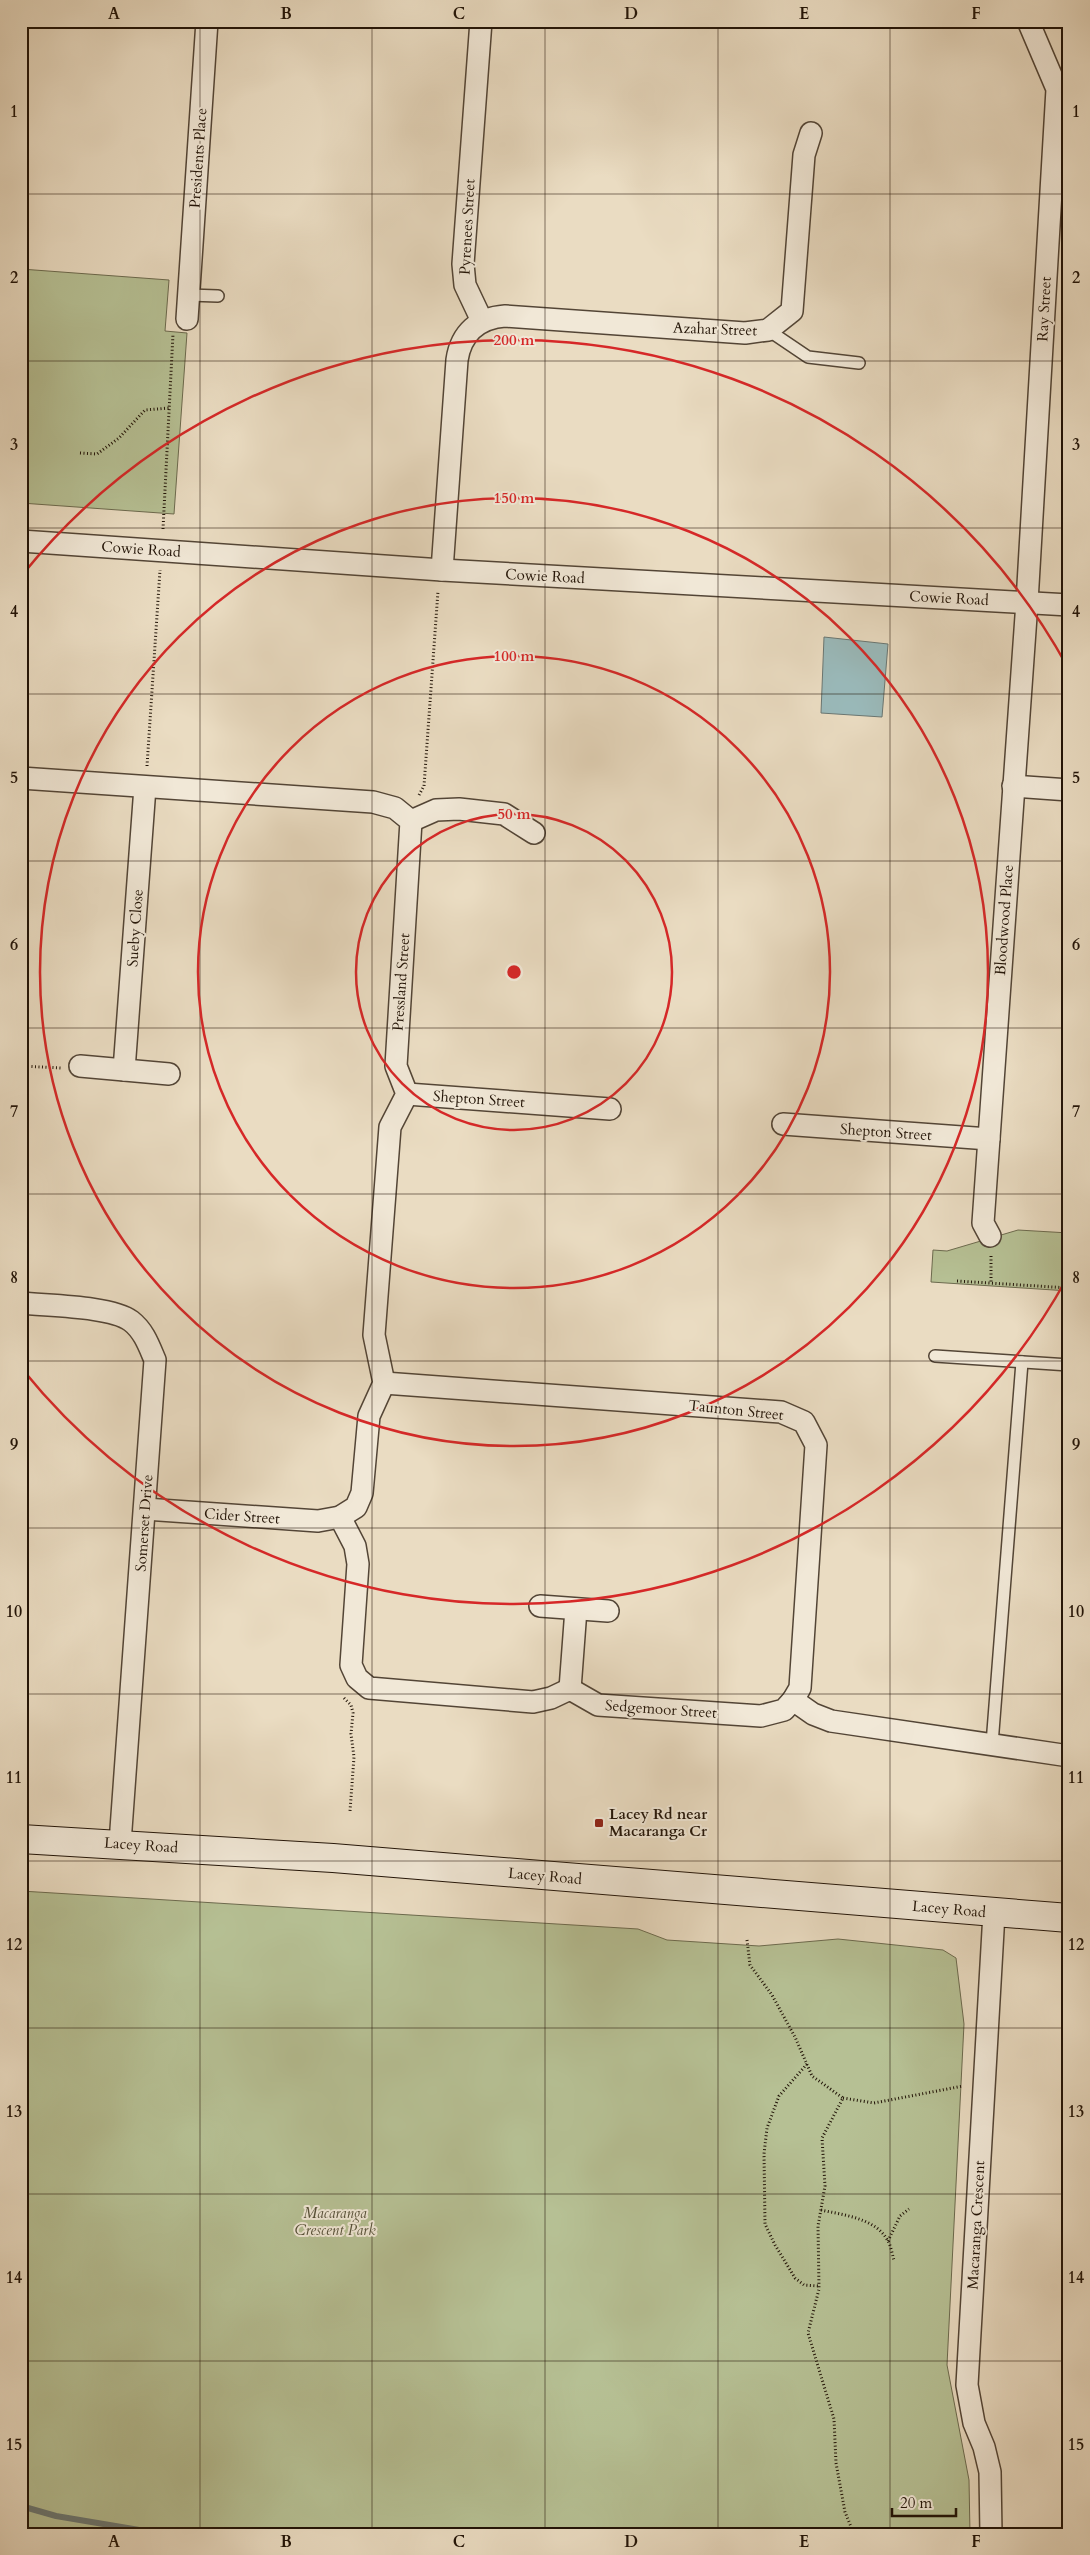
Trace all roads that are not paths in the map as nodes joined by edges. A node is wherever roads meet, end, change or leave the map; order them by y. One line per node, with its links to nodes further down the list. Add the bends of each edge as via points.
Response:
1 (207, 21): 6 (street, Presidents Place)
2 (481, 21): 9 (street, Pyrenees Street, via 463,264 465,285)
3 (1028, 21): 4 (street, Ray Street)
4 (1063, 88): 14 (street, Ray Street)
5 (811, 133): 10 (street, Azahar Street, via 804,155 792,311)
6 (189, 295): 7 (lane); 8 (street, Presidents Place)
7 (218, 296)
8 (187, 319)
9 (482, 321): 10 (street, Azahar Street, via 505,316 745,333); 13 (street, via 464,336 459,350)
10 (768, 330): 11 (lane, via 808,358)
11 (859, 363)
12 (21, 541): 13 (street, Cowie Road)
13 (442, 570): 14 (street, Cowie Road)
14 (1027, 602): 15 (street, Cowie Road); 18 (street, Bloodwood Place)
15 (1069, 605)
16 (21, 778): 17 (street)
17 (145, 786): 20 (street, via 373,802 395,808); 23 (street, Sueby Close)
18 (1014, 786): 19 (street); 28 (street, Bloodwood Place)
19 (1069, 790)
20 (411, 821): 21 (street, via 436,810 459,809 504,814); 25 (street, Pressland Street, via 396,1066)
21 (534, 833)
22 (80, 1066): 23 (street)
23 (124, 1070): 24 (street)
24 (168, 1074)
25 (407, 1094): 26 (street, Shepton Street); 34 (street, via 390,1127 374,1335)
26 (610, 1109)
27 (783, 1124): 28 (street, Shepton Street)
28 (989, 1139): 29 (street, Bloodwood Place, via 983,1223)
29 (990, 1236)
30 (21, 1303): 35 (street, Somerset Drive, via 109,1312 131,1321 145,1336 155,1360)
31 (935, 1356): 32 (lane)
32 (1022, 1362): 33 (lane); 42 (lane)
33 (1069, 1365)
34 (384, 1383): 36 (street, via 368,1416 362,1493 356,1507); 41 (street, Taunton Street, via 781,1412 804,1422 816,1446 800,1688)
35 (145, 1509): 36 (street, Cider Street, via 318,1521); 45 (street, Somerset Drive)
36 (340, 1517): 40 (street, via 355,1546 358,1564 351,1665 357,1678 369,1688 533,1702)
37 (540, 1606): 38 (street)
38 (576, 1609): 39 (street); 40 (street)
39 (608, 1611)
40 (570, 1689): 41 (street, Sedgemoor Street, via 598,1705 761,1716 784,1710)
41 (793, 1700): 42 (street, via 830,1721)
42 (992, 1744): 43 (street)
43 (1069, 1756)
44 (21, 1839): 45 (street, Lacey Road)
45 (120, 1843): 46 (street, Lacey Road)
46 (994, 1913): 47 (street, Lacey Road); 48 (street, Macaranga Crescent, via 967,2385 974,2422 990,2472)
47 (1069, 1918)
48 (992, 2534)

